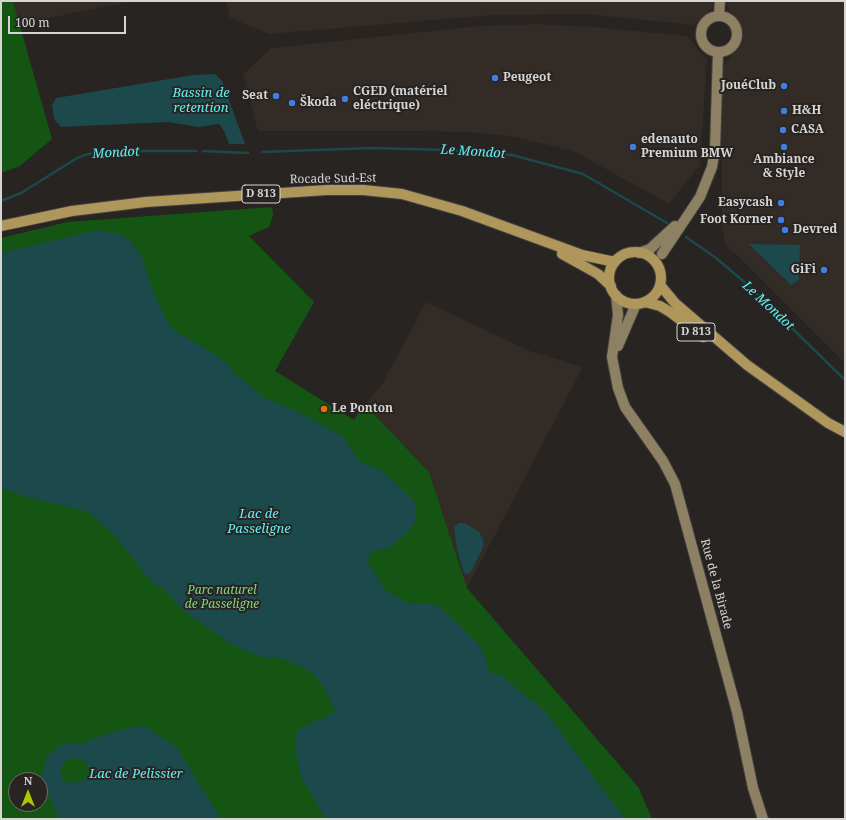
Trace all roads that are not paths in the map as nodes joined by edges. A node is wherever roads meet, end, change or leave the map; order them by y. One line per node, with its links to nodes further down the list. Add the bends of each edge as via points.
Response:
1 (720, 1): 2 (street)
2 (719, 16): 3 (street, via 705,22 701,31 707,48); 3 (street, via 725,16 733,22 738,34 730,49)
3 (718, 52): 4 (street, via 715,150 712,167)
4 (700, 198): 7 (street, via 664,238 650,249); 8 (street)
5 (1, 226): 6 (main road, Rocade Sud-Est / D 813, via 72,211 146,202 363,190 402,194 462,210)
6 (518, 232): 9 (main road, Rocade Sud-Est / D 813, via 582,255); 11 (main road, Rocade Sud-Est / D 813, via 580,262)
7 (639, 253): 9 (main road, via 630,253); 10 (main road, via 653,260 658,266 661,272)
8 (662, 254)
9 (615, 262): 11 (main road, via 610,278)
10 (660, 285): 13 (main road, via 652,298); 14 (main road, D 813, via 700,326)
11 (611, 286): 12 (main road)
12 (616, 295): 13 (main road, via 622,300); 15 (street, Rue de la Birade, via 618,314 613,343)
13 (640, 303): 14 (main road, D 813, via 660,306); 15 (street, Rue de la Birade, via 620,338)
14 (747, 365): 16 (main road, D 813, via 828,423)
15 (614, 369): 17 (street, Rue de la Birade, via 625,407 663,461 675,484 732,693 752,788)
16 (845, 432)
17 (763, 819)

